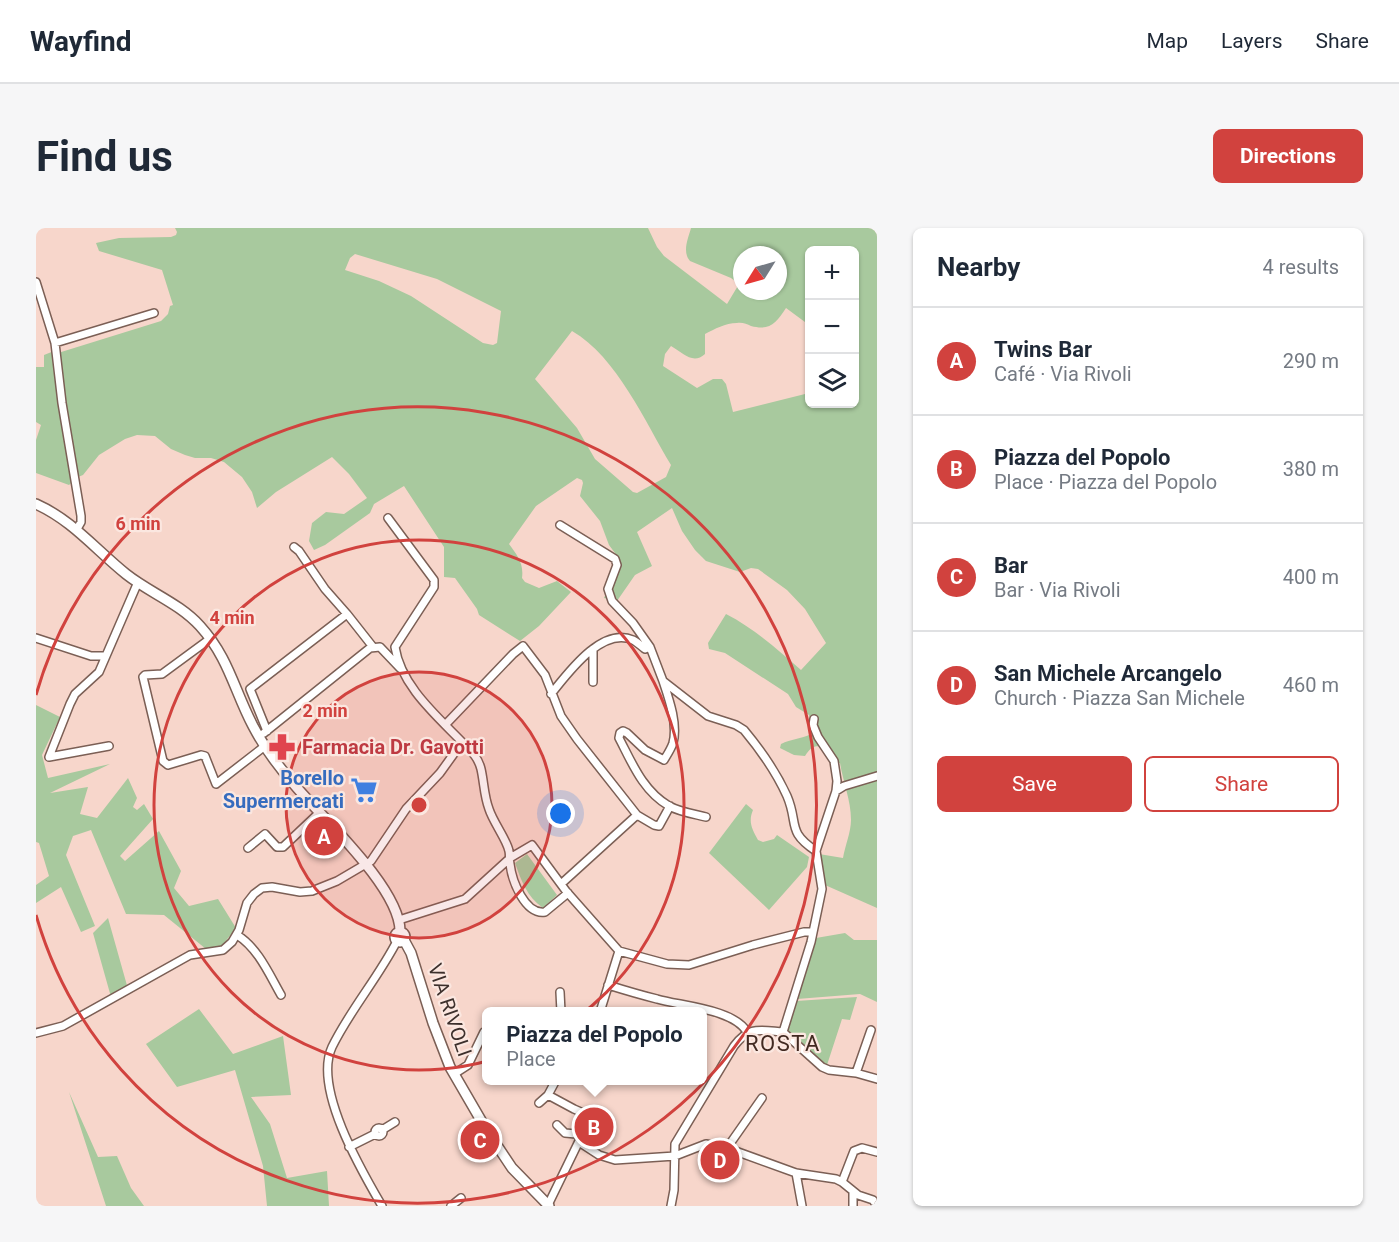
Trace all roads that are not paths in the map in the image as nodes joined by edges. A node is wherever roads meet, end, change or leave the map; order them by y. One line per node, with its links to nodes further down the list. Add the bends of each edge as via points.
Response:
1 (36, 282): 3 (street)
2 (154, 313): 3 (street)
3 (56, 343): 7 (street, via 81,516)
4 (36, 504): 7 (street, VIA RIVOLI)
5 (388, 518): 17 (street, via 435,580 395,646)
6 (560, 525): 14 (street, via 615,559 617,565 608,589 612,601)
7 (77, 530): 9 (street, VIA RIVOLI)
8 (294, 547): 10 (street)
9 (138, 582): 12 (street, VIA RIVOLI, via 183,610); 16 (street)
10 (347, 614): 13 (street); 23 (street, via 250,689)
11 (36, 638): 16 (street, via 91,656)
12 (211, 638): 24 (street, VIA RIVOLI, via 231,671); 27 (street, via 162,674 143,677 165,764 205,756 216,784)
13 (373, 646): 17 (street, via 384,650); 23 (street)
14 (650, 648): 15 (street, via 632,640 611,639); 18 (street)
15 (593, 649): 19 (street); 20 (street)
16 (105, 656): 26 (street, via 99,672 75,694 49,757)
17 (401, 670): 22 (street)
18 (663, 681): 30 (street, via 673,723 673,742 664,760 623,731 619,738 640,778); 35 (street, via 708,716 744,730 788,797 796,834)
19 (593, 682)
20 (551, 694): 22 (street, via 545,675 524,646); 32 (street, via 570,730)
21 (814, 719): 29 (street, via 813,725 834,761)
22 (446, 724): 25 (street)
23 (267, 731): 24 (street)
24 (259, 737): 27 (street, VIA RIVOLI)
25 (465, 744): 36 (street, via 480,766 487,806 508,846); 37 (street, via 406,809 373,860)
26 (109, 746)
27 (265, 747): 31 (street, VIA RIVOLI)
28 (877, 776): 29 (street)
29 (836, 791): 35 (street)
30 (670, 806): 32 (street, via 659,826); 33 (street)
31 (320, 812): 34 (street, via 283,847 277,847 265,834); 37 (street, VIA RIVOLI)
32 (637, 814): 38 (street)
33 (706, 817)
34 (248, 848)
35 (816, 851): 41 (street, via 822,889)
36 (510, 858): 38 (street, via 534,846); 39 (street, via 519,889 534,910 545,912); 40 (street, via 465,899)
37 (365, 864): 40 (street, VIA RIVOLI); 42 (street, via 312,891 272,886 258,891 247,903)
38 (561, 884): 39 (street)
39 (568, 893): 44 (street)
40 (399, 920): 43 (street, VIA RIVOLI)
41 (813, 932): 44 (street, via 689,965 667,964); 54 (street)
42 (237, 935): 47 (street, via 255,951); 55 (street, via 223,950 190,955 63,1026)
43 (400, 938): 58 (street, VIA RIVOLI, via 411,954); 69 (street, via 329,1056 332,1099)
44 (619, 951): 45 (street)
45 (608, 985): 49 (street); 50 (street)
46 (560, 992): 48 (street)
47 (281, 995)
48 (561, 1007)
49 (601, 1007)
50 (694, 1007)
51 (707, 1010): 53 (street, via 729,1017)
52 (871, 1030): 57 (street)
53 (747, 1032): 54 (street); 72 (street, via 734,1046 686,1123 675,1144)
54 (783, 1032): 57 (street, via 822,1067)
55 (36, 1033)
56 (482, 1036): 58 (street, via 468,1065)
57 (856, 1073): 59 (street)
58 (454, 1074): 77 (street, VIA RIVOLI, via 512,1168)
59 (877, 1079)
60 (553, 1085): 61 (street)
61 (548, 1095): 63 (street); 64 (street)
62 (762, 1098): 70 (street)
63 (538, 1103)
64 (593, 1118): 66 (street); 68 (street)
65 (395, 1122): 69 (street)
66 (606, 1123)
67 (556, 1125): 68 (street, via 565,1133)
68 (582, 1136): 72 (street, via 599,1155 615,1160); 77 (street)
69 (349, 1147): 78 (street)
70 (727, 1148): 72 (street, via 701,1144); 73 (street)
71 (877, 1152): 74 (street, via 862,1148 855,1151)
72 (675, 1156): 80 (street)
73 (796, 1173): 74 (street); 81 (street)
74 (842, 1182): 75 (street)
75 (853, 1193): 82 (street); 83 (street, via 873,1200)
76 (461, 1198): 79 (street)
77 (548, 1205)
78 (382, 1206)
79 (451, 1206)
80 (671, 1206)
81 (802, 1206)
82 (853, 1206)
83 (877, 1206)

